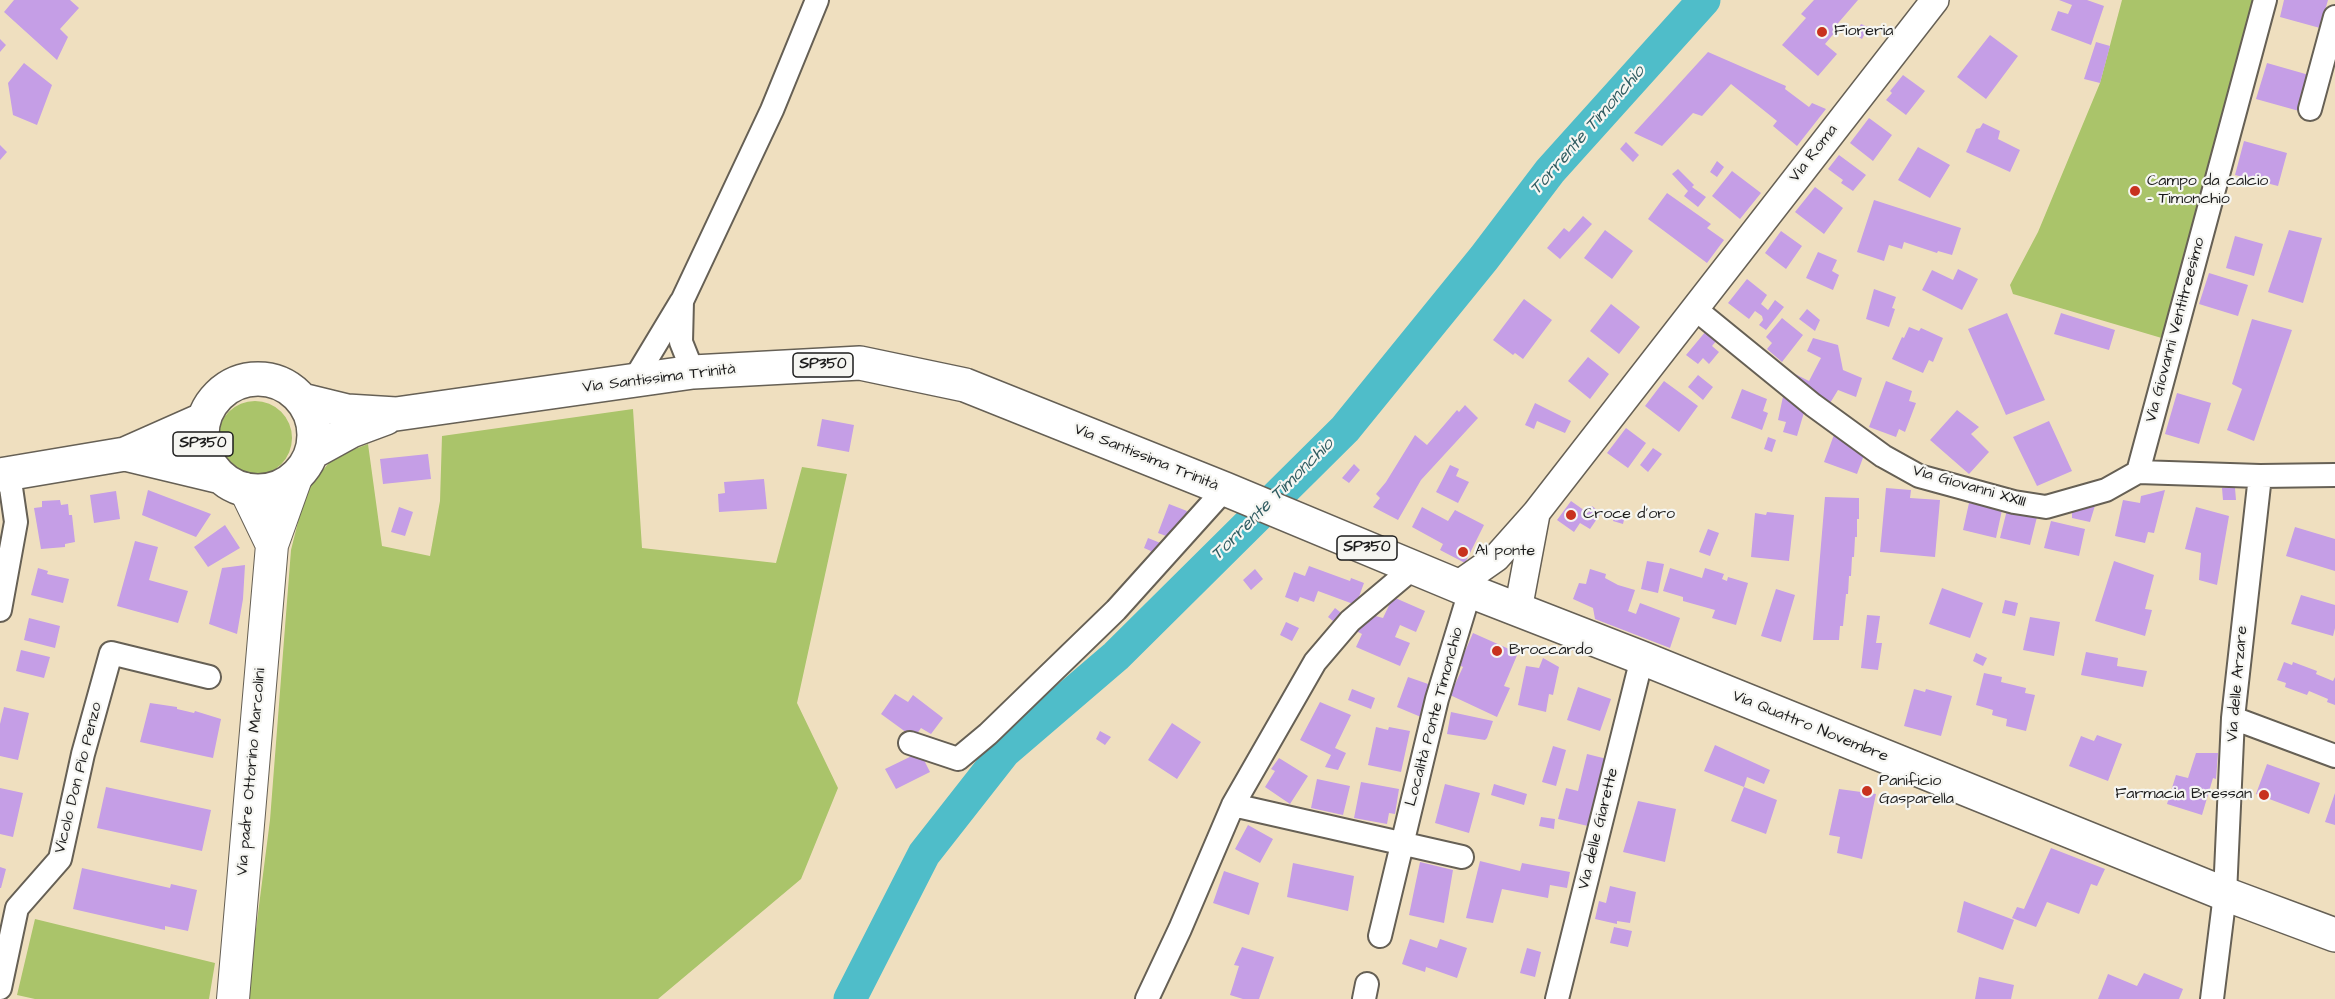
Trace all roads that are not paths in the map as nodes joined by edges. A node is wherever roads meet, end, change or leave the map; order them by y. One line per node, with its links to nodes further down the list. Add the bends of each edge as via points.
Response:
1 (817, 0): 6 (street, via 772,110)
2 (1935, 0): 7 (street, Via Roma)
3 (2265, 0): 15 (street, Via Giovanni Ventitreesimo)
4 (2335, 17): 5 (street)
5 (2310, 109)
6 (682, 301): 8 (street, via 681,342); 9 (street)
7 (1694, 308): 15 (street, Via Giovanni XXIII, via 1813,405 1883,456 1919,476 2046,507 2106,490); 21 (street, Via Roma)
8 (693, 372): 9 (main road, Via Santissima Trinità / SP350); 20 (main road, Via Santissima Trinità / SP350, via 860,363 965,385)
9 (634, 380): 11 (main road, Via Santissima Trinità / SP350)
10 (302, 400): 11 (main road, Via Santissima Trinità / SP350, via 347,411); 12 (main road, Via Santissima Trinità / SP350, via 273,381 238,382 211,403); 14 (main road, via 313,425 314,439)
11 (396, 414): 14 (main road, Via Santissima Trinità / SP350, via 351,431)
12 (204, 419): 13 (main road, Via Santissima Trinità); 19 (main road, SP350, via 202,435 210,464)
13 (124, 453): 16 (main road, Via Santissima Trinità); 19 (main road, Via Santissima Trinità)
14 (304, 464): 19 (main road, Via Santissima Trinità / SP350, via 285,484 273,489 259,491); 23 (main road, Via padre Ottorino Marcolini)
15 (2138, 472): 18 (street)
16 (4, 474): 27 (street, via 16,522)
17 (2335, 475): 18 (street)
18 (2260, 476): 30 (street, Via delle Arzare)
19 (233, 483): 23 (main road)
20 (1228, 491): 22 (main road, Via Santissima Trinità / SP350); 31 (street, Via Santissima Trinità, via 1116,610 958,759)
21 (1536, 513): 24 (street, Via Roma); 26 (street, Via Roma)
22 (1320, 528): 25 (main road, Via Quattro Novembre / SP350)
23 (272, 545): 40 (main road, Via padre Ottorino Marcolini)
24 (1496, 558): 26 (street, Via Roma); 26 (street, via 1498,576)
25 (1413, 568): 26 (main road, Via Quattro Novembre / SP350); 33 (street, via 1350,621 1315,662)
26 (1484, 597): 28 (main road, Via Quattro Novembre / SP350); 34 (street, Località Ponte Timonchio, via 1437,699)
27 (0, 610)
28 (1642, 658): 36 (main road, Via Quattro Novembre / SP350); 42 (street, Via delle Giarette)
29 (209, 677): 39 (street, Vicolo Don Pio Penzo, via 111,653 60,859 17,908)
30 (2233, 718): 32 (street); 36 (street, Via delle Arzare)
31 (910, 743)
32 (2335, 756)
33 (1233, 805): 34 (street); 41 (street)
34 (1402, 842): 35 (street); 38 (street, Località Ponte Timonchio)
35 (1462, 857)
36 (2225, 894): 37 (main road, Via Quattro Novembre / SP350); 43 (street, Via delle Arzare)
37 (2335, 935)
38 (1380, 936)
39 (0, 988)
40 (233, 999)
41 (1147, 999)
42 (1557, 999)
43 (2212, 999)

